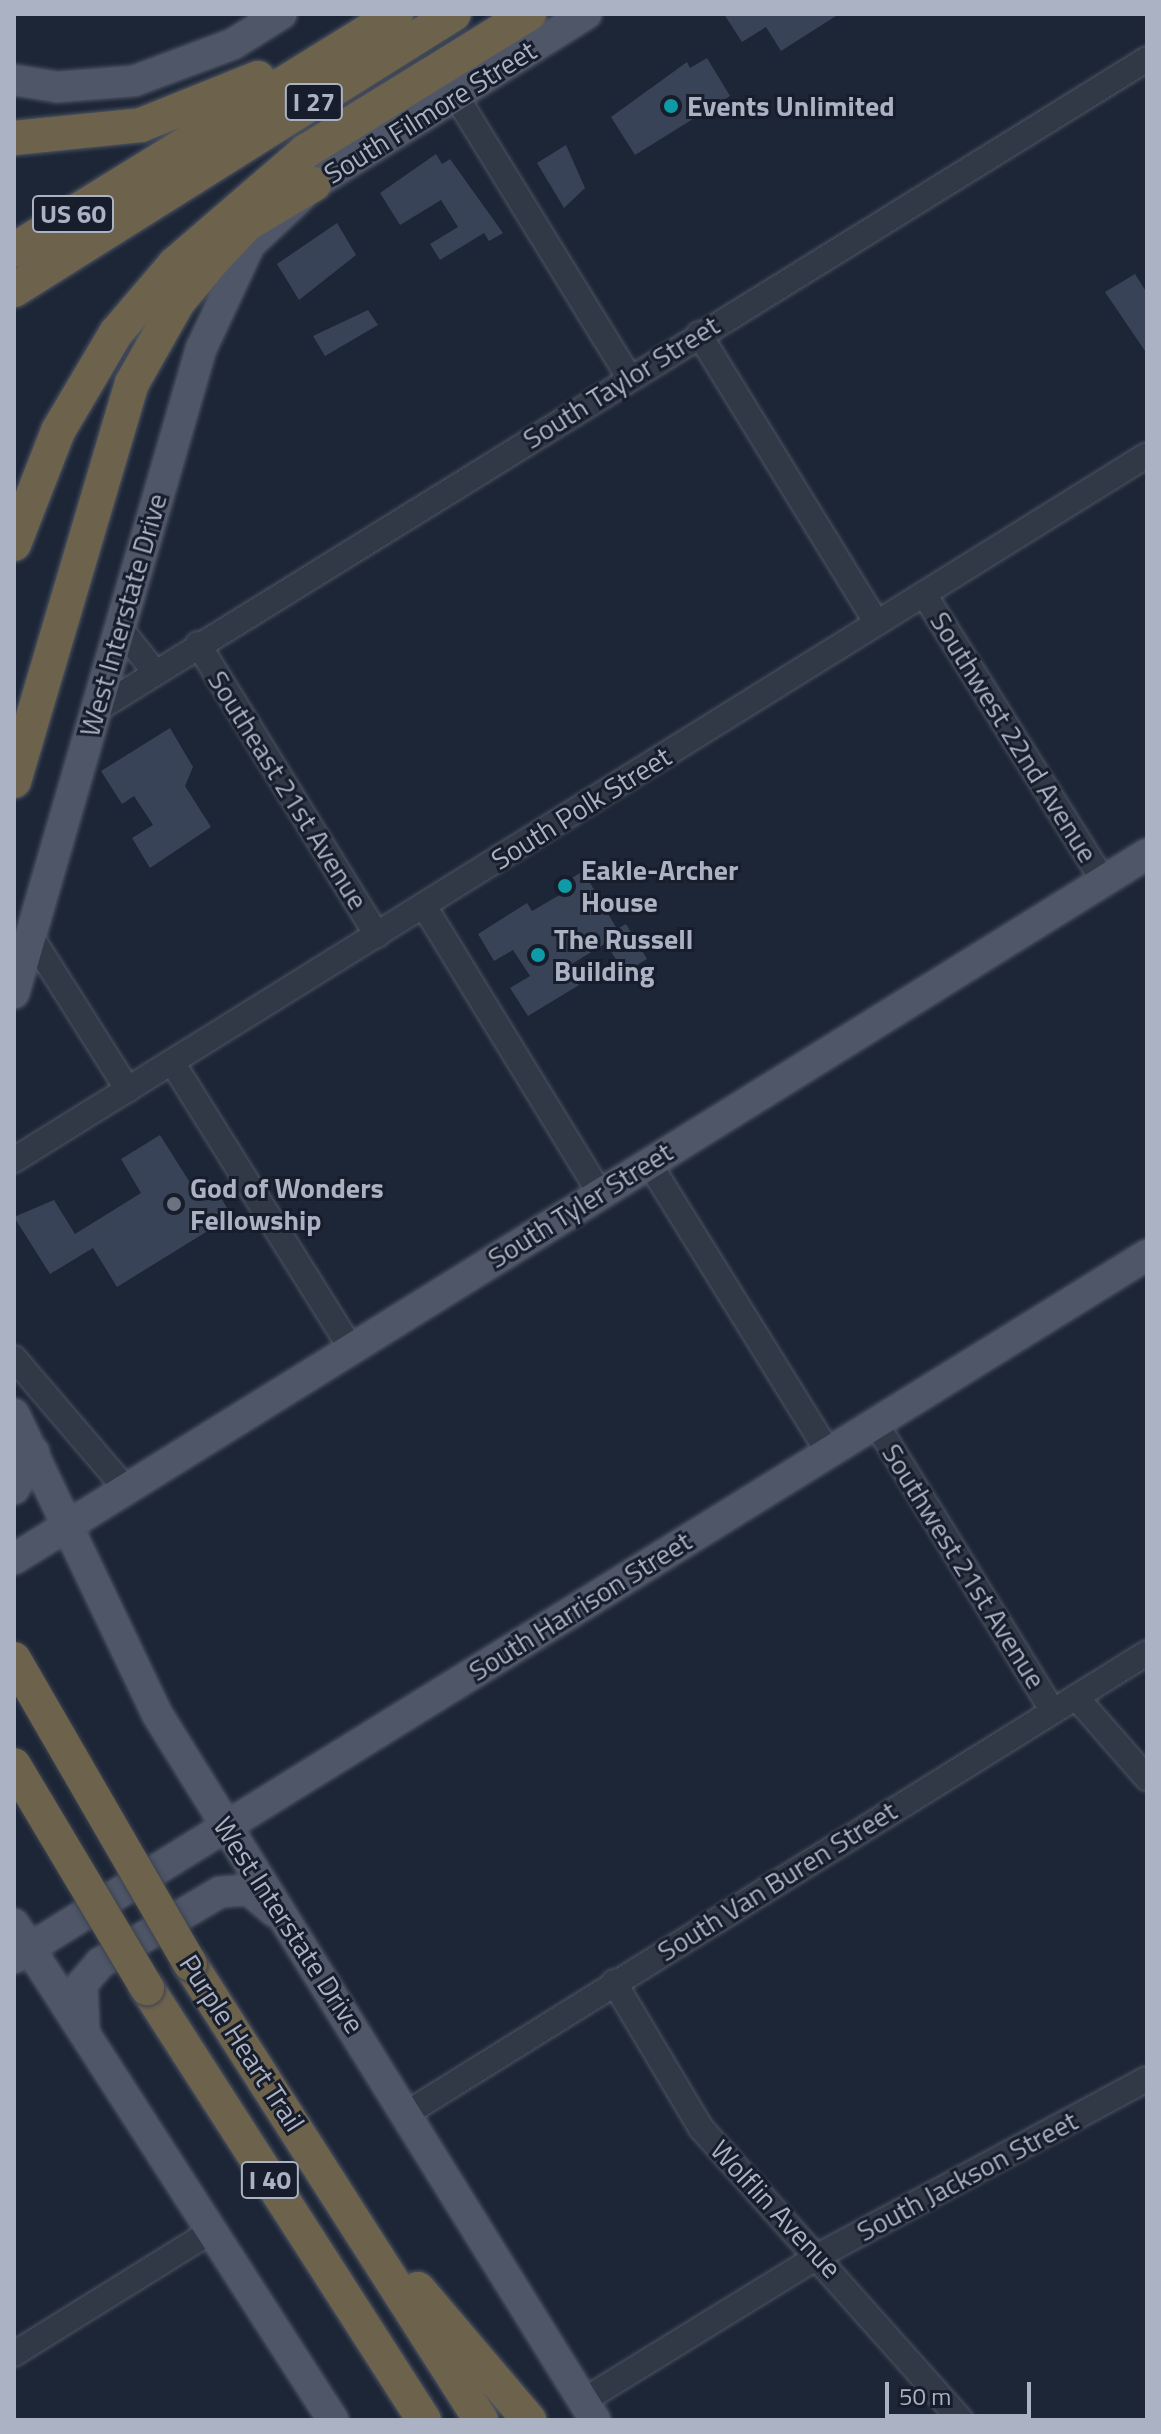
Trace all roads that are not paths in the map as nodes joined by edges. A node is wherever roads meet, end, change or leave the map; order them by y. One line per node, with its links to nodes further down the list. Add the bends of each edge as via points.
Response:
1 (281, 14): 7 (main road, via 233,44 146,78 57,87)
2 (529, 14): 17 (highway, via 306,151 175,264 116,333 65,419)
3 (586, 14): 8 (main road, South Filmore Street)
4 (453, 15): 13 (highway, I 27)
5 (391, 17): 9 (highway, via 141,125); 12 (highway, US 60)
6 (1147, 59): 14 (street, South Taylor Street)
7 (14, 80)
8 (456, 96): 10 (main road, South Filmore Street); 15 (street)
9 (14, 138)
10 (314, 184): 11 (main road, South Filmore Street); 24 (highway, via 247,224 214,259 178,302 138,372 114,428)
11 (250, 244): 20 (main road, West Interstate Drive, via 201,349)
12 (14, 250)
13 (14, 290)
14 (699, 334): 15 (street, South Taylor Street); 19 (street)
15 (629, 377): 21 (street, South Taylor Street)
16 (1147, 455): 18 (street, South Polk Street)
17 (14, 542)
18 (924, 594): 19 (street, South Polk Street); 26 (street, Southwest 22nd Avenue)
19 (877, 623): 27 (street, South Polk Street)
20 (119, 627): 22 (street); 23 (main road, West Interstate Drive)
21 (198, 644): 22 (street, South Taylor Street); 29 (street, Southeast 21st Avenue)
22 (154, 671): 23 (street, South Taylor Street)
23 (98, 709): 28 (main road, West Interstate Drive)
24 (14, 781)
25 (1147, 854): 26 (main road, South Tyler Street)
26 (1103, 880): 34 (main road, South Tyler Street)
27 (424, 906): 29 (street, South Polk Street); 35 (street)
28 (30, 935): 30 (main road, West Interstate Drive); 32 (street)
29 (377, 935): 31 (street, South Polk Street)
30 (14, 993)
31 (172, 1062): 32 (street, South Polk Street); 37 (street)
32 (128, 1090): 33 (street, South Polk Street)
33 (14, 1160)
34 (649, 1163): 35 (main road, South Tyler Street); 42 (street)
35 (600, 1193): 37 (main road, South Tyler Street)
36 (1147, 1255): 40 (main road, South Harrison Street)
37 (350, 1347): 43 (main road, South Tyler Street)
38 (14, 1358): 43 (street)
39 (14, 1414): 41 (main road, West Interstate Drive)
40 (875, 1422): 42 (main road, South Harrison Street); 50 (street, Southwest 21st Avenue)
41 (34, 1452): 44 (main road); 45 (main road, West Interstate Drive)
42 (828, 1452): 53 (main road, South Harrison Street)
43 (125, 1488): 45 (main road, South Tyler Street)
44 (14, 1489)
45 (67, 1526): 46 (main road, South Tyler Street); 53 (main road, West Interstate Drive, via 157,1714)
46 (14, 1559)
47 (1147, 1653): 49 (street, South Van Buren Street)
48 (14, 1659): 60 (highway, Purple Heart Trail / I 40, bridge, via 190,1964)
49 (1076, 1697): 50 (street, South Van Buren Street); 52 (street, Southwest 21st Avenue)
50 (1053, 1711): 56 (street, South Van Buren Street)
51 (14, 1765): 66 (highway, Purple Heart Trail / I 40, bridge, via 147,1988)
52 (1147, 1778)
53 (224, 1828): 54 (main road, West Interstate Drive); 55 (main road, South Harrison Street)
54 (291, 1925): 57 (main road, via 249,1890 220,1892 100,1963 82,1984); 59 (main road, West Interstate Drive)
55 (19, 1943): 57 (main road)
56 (614, 1982): 59 (street, South Van Buren Street); 62 (street, Wolflin Avenue, via 701,2128)
57 (84, 2030): 61 (main road)
58 (1147, 2079): 62 (street, South Jackson Street)
59 (409, 2112): 64 (main road, West Interstate Drive)
60 (347, 2207): 67 (highway, Purple Heart Trail / I 40); 68 (highway)
61 (210, 2232): 63 (street); 65 (main road)
62 (820, 2255): 64 (street, South Jackson Street); 69 (street, Wolflin Avenue)
63 (14, 2354)
64 (589, 2411)
65 (333, 2420)
66 (421, 2420)
67 (481, 2420)
68 (529, 2420)
69 (961, 2420)

